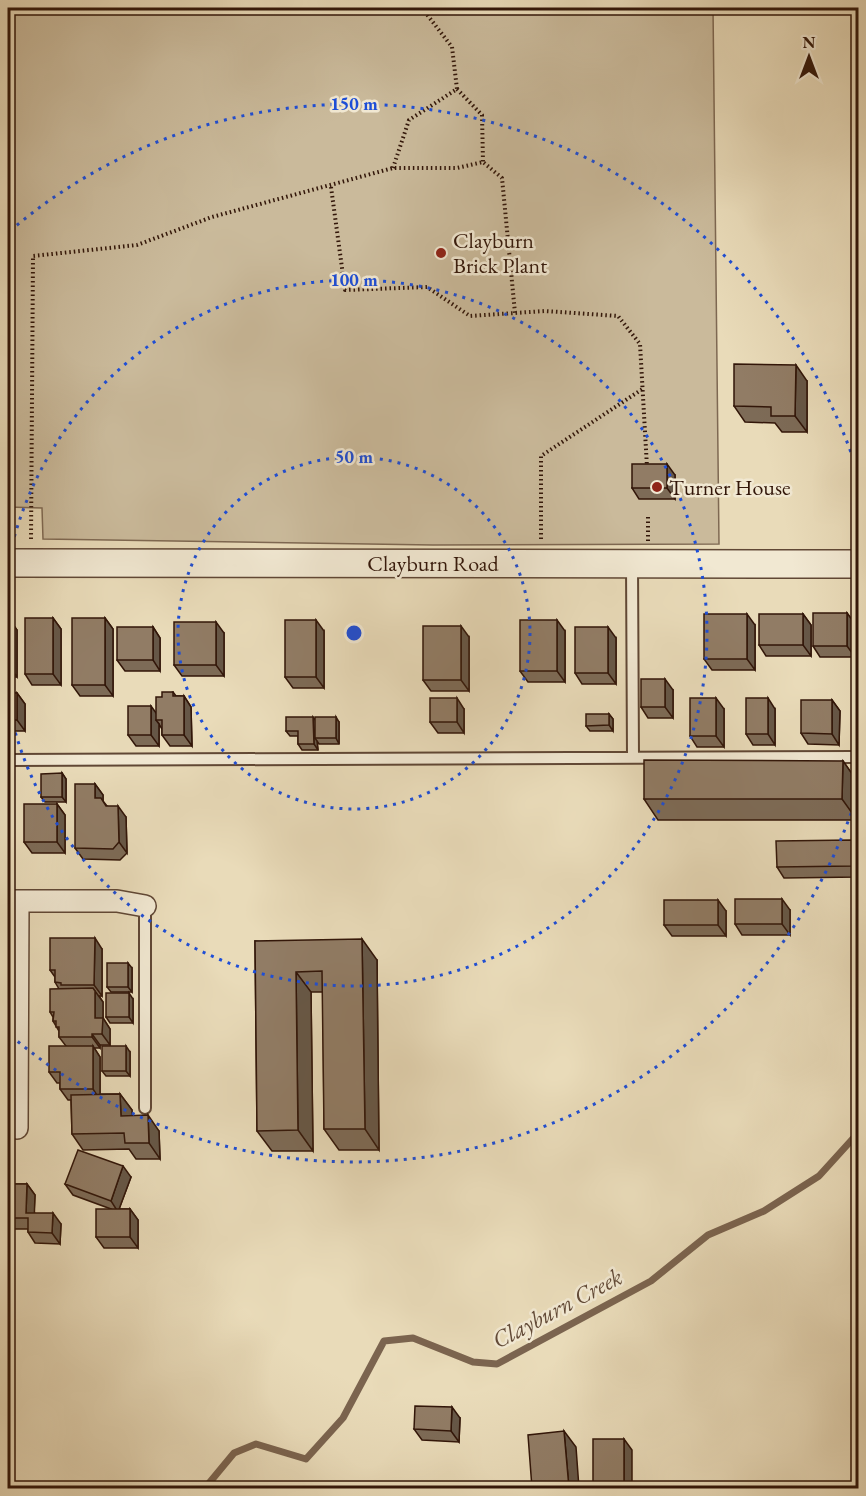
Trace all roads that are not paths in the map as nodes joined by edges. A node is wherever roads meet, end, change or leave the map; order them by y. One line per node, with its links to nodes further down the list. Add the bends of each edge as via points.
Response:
1 (8, 563): 2 (street, Clayburn Road)
2 (632, 564): 3 (street, Clayburn Road); 4 (lane)
3 (858, 564)
4 (633, 757): 5 (lane); 6 (lane)
5 (858, 757)
6 (8, 760)
7 (13, 901): 8 (street, via 117,901); 10 (street)
8 (145, 906): 9 (lane)
9 (145, 1108)
10 (16, 1128)

